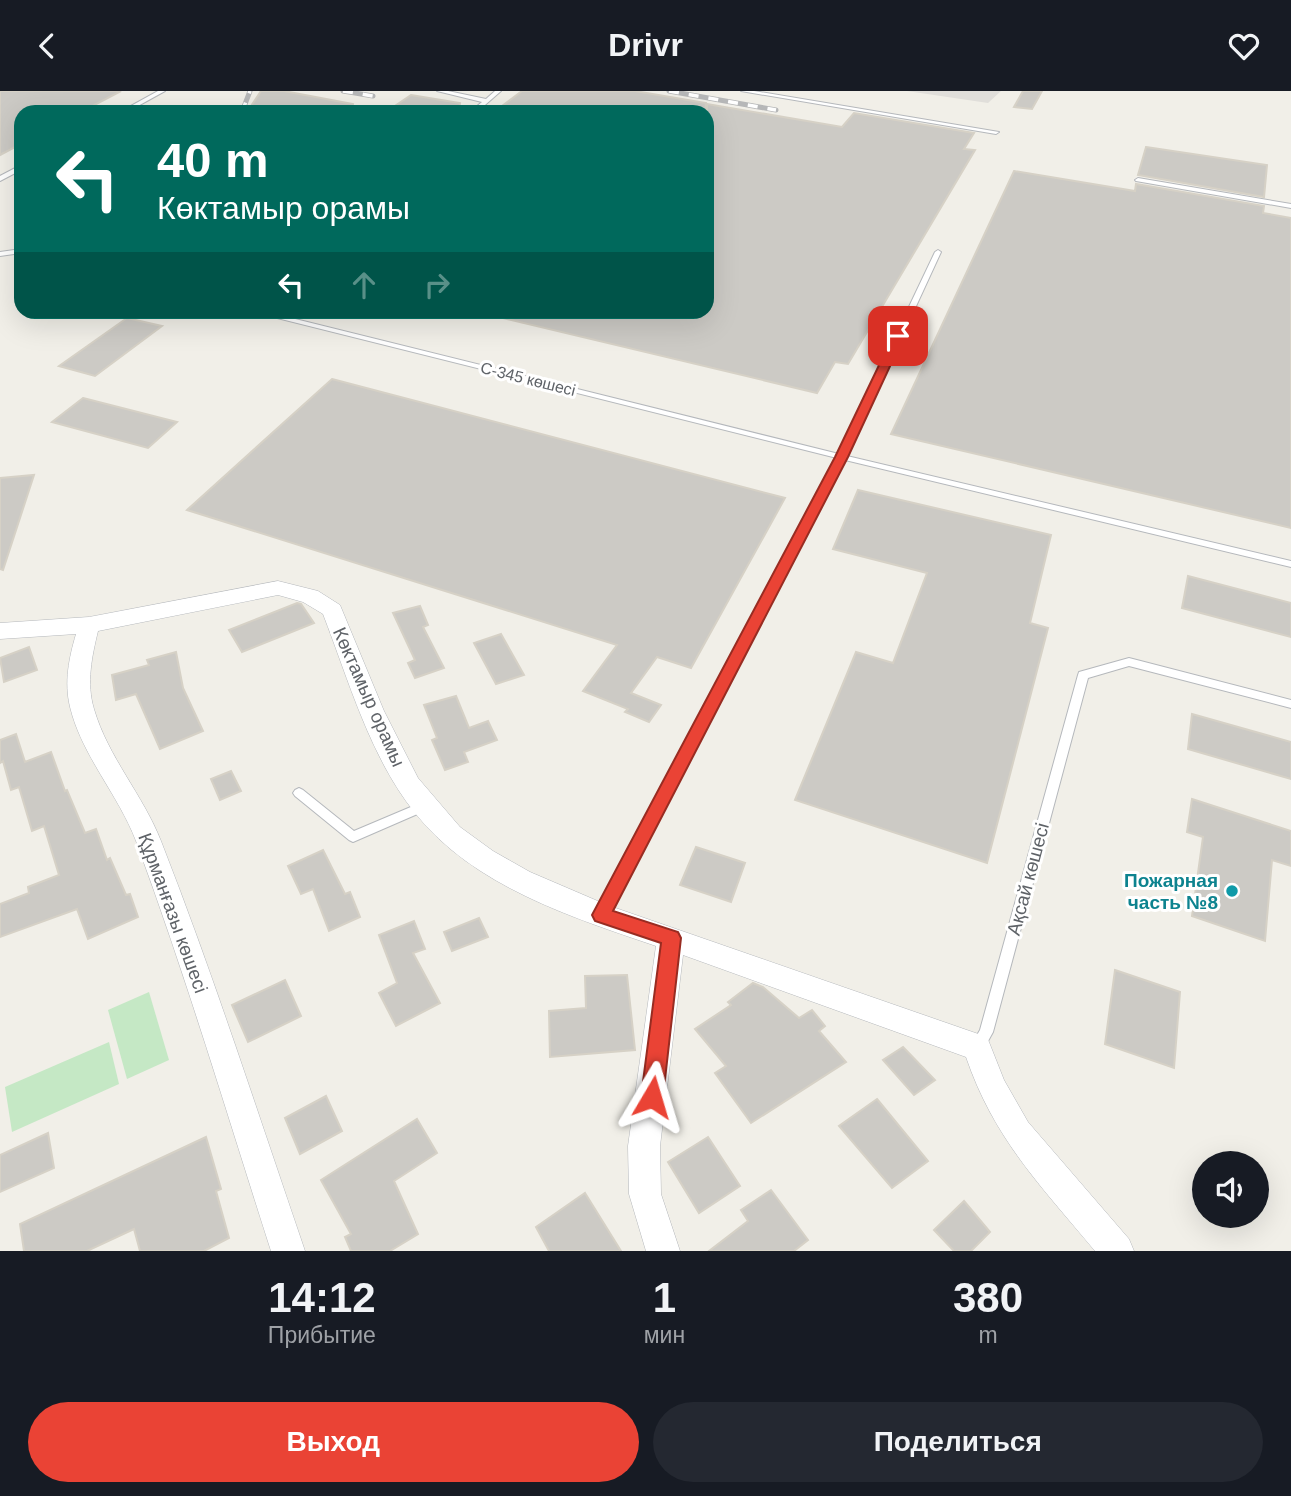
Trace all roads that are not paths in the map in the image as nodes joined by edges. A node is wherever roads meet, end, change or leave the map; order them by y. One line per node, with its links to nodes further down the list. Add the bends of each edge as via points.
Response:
1 (162, 91): 6 (lane)
2 (440, 91): 5 (lane)
3 (498, 91): 5 (lane)
4 (744, 91): 8 (lane)
5 (487, 101): 7 (lane)
6 (136, 105)
7 (482, 105)
8 (996, 132)
9 (1138, 180): 10 (lane)
10 (1291, 206)
11 (938, 252): 13 (lane)
12 (284, 319): 13 (lane, С-345 көшесі)
13 (842, 457): 14 (lane, С-345 көшесі); 20 (lane)
14 (1291, 564)
15 (89, 625): 16 (street); 19 (street, Көктамыр орамы, via 278,588 310,596 332,610 398,768); 23 (street, Құрманғазы көшесі, via 77,669 82,707 99,753 145,832)
16 (0, 631)
17 (1291, 704): 22 (lane, Ақсай көшесі, via 1129,662 1083,675 986,1032)
18 (299, 793): 19 (lane, via 354,837)
19 (425, 806): 20 (street, Көктамыр орамы, via 452,835 492,865)
20 (601, 915): 21 (street, Көктамыр орамы)
21 (671, 938): 22 (street, Көктамыр орамы); 24 (street, via 644,1146 645,1194)
22 (977, 1047): 25 (street, via 991,1087 1017,1133)
23 (288, 1251)
24 (663, 1251)
25 (1117, 1251)

